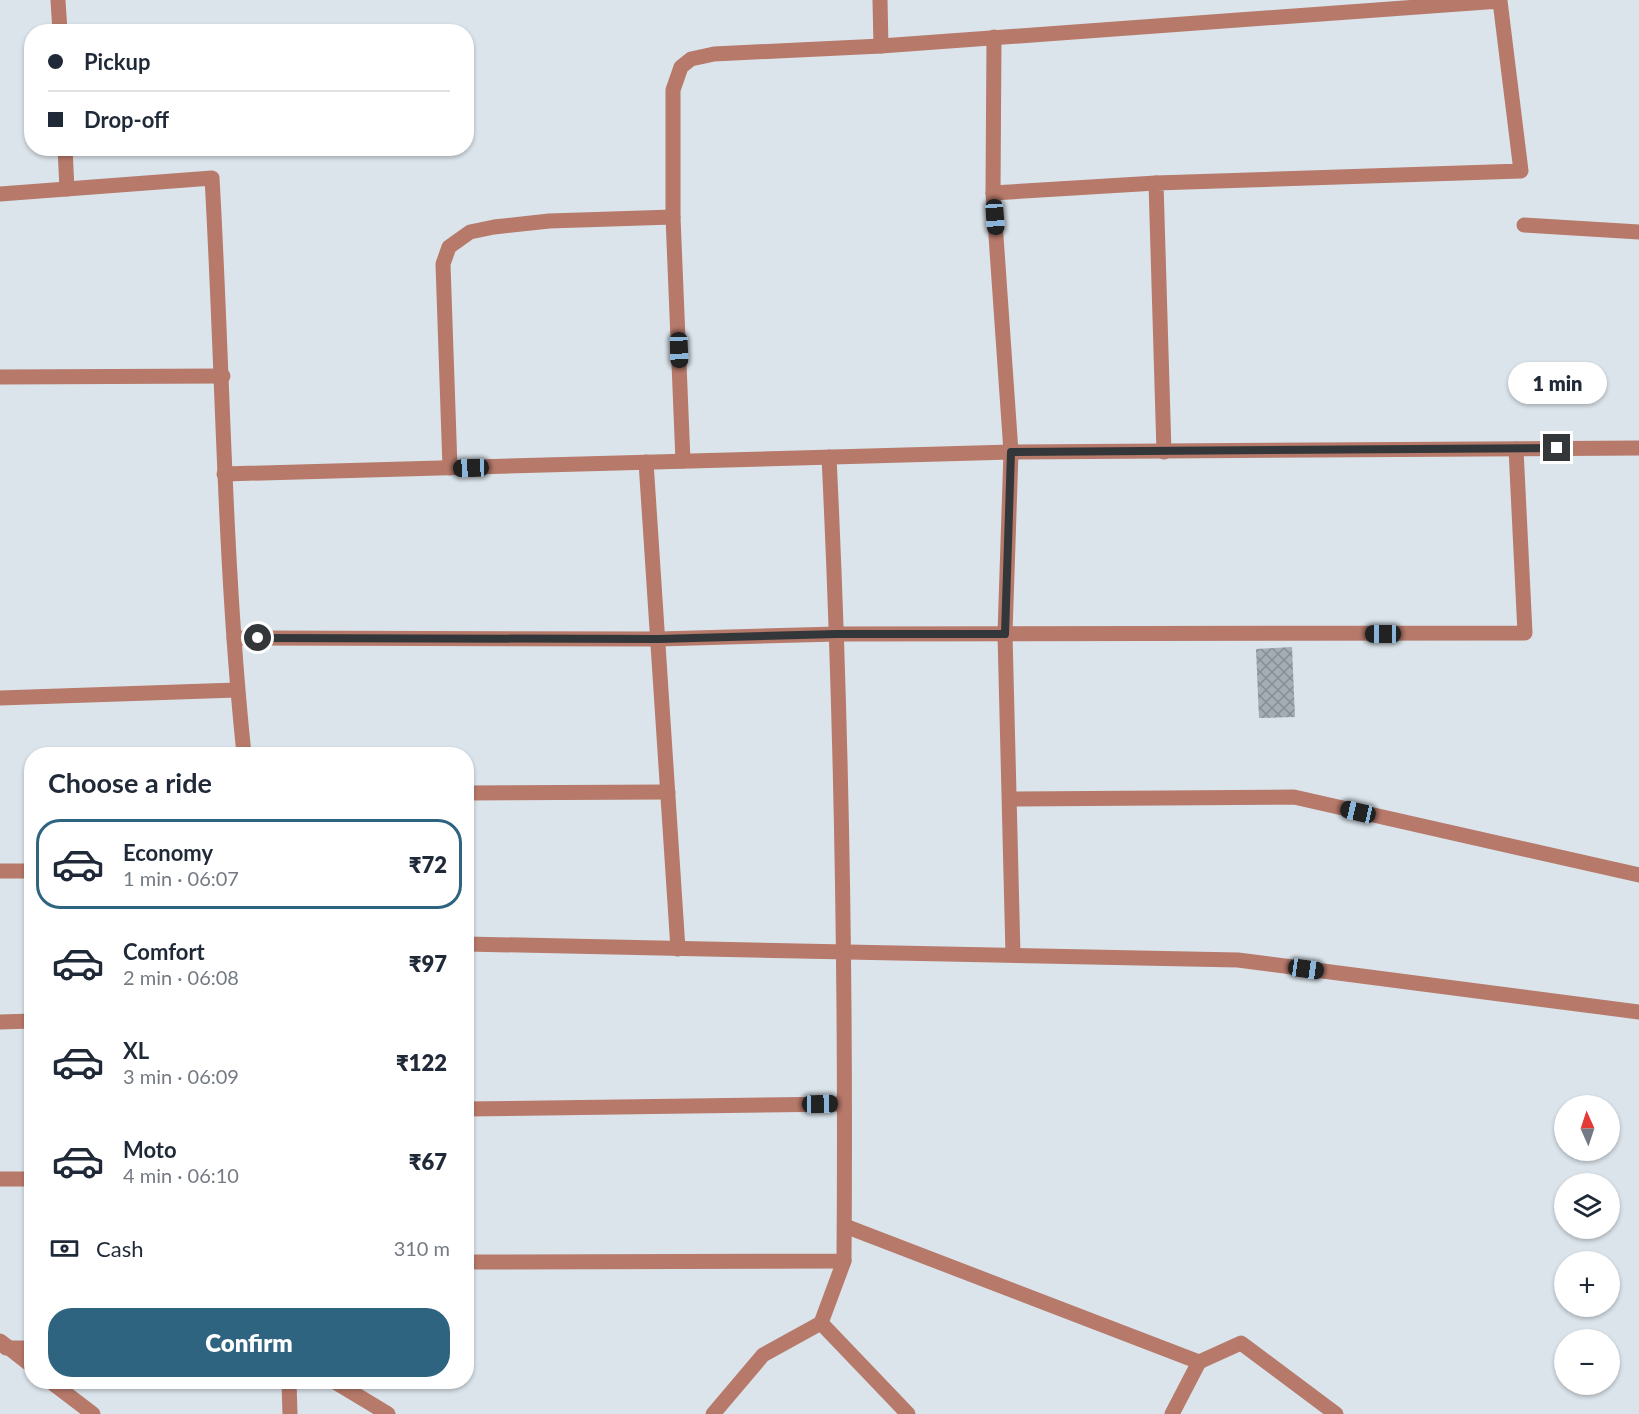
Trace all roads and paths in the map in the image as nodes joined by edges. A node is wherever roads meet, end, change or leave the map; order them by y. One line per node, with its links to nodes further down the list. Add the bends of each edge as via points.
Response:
1 (58, 0): 3 (street)
2 (880, 0): 5 (street)
3 (60, 24)
4 (994, 38): 5 (street); 7 (street, via 1500,1 1521,171); 9 (street)
5 (881, 45): 11 (street, via 714,54 691,59 681,67 673,90)
6 (65, 156): 8 (street)
7 (1156, 183): 9 (street); 19 (street)
8 (67, 189): 10 (street); 14 (street, via 212,178)
9 (993, 193): 18 (street)
10 (0, 194)
11 (673, 217): 21 (street); 23 (street, via 522,223 470,232 449,247 443,264)
12 (1524, 225): 13 (street)
13 (1639, 232)
14 (223, 376): 15 (street); 24 (street)
15 (0, 377)
16 (1639, 448): 17 (street)
17 (1515, 449): 19 (street); 26 (street, via 1525,633)
18 (1011, 452): 19 (street); 20 (street); 26 (street)
19 (1164, 452)
20 (829, 457): 21 (street); 25 (street)
21 (683, 461): 22 (street)
22 (646, 462): 23 (street); 28 (street)
23 (450, 468): 24 (street)
24 (224, 474): 27 (street)
25 (837, 634): 26 (street); 28 (street); 40 (street)
26 (1005, 634): 34 (street)
27 (234, 638): 28 (street); 29 (street)
28 (659, 639): 32 (street)
29 (237, 690): 30 (street); 31 (street)
30 (0, 698)
31 (243, 747)
32 (668, 792): 33 (street); 39 (street)
33 (474, 793)
34 (1010, 799): 37 (street, via 1294,797); 41 (street)
35 (0, 871): 36 (street)
36 (24, 871)
37 (1639, 875)
38 (474, 944): 39 (street)
39 (678, 949): 40 (street)
40 (844, 951): 41 (street); 45 (street)
41 (1013, 954): 42 (street, via 1238,960)
42 (1639, 1012)
43 (24, 1021): 44 (street)
44 (0, 1022)
45 (844, 1104): 46 (street); 49 (street)
46 (474, 1109)
47 (0, 1179): 48 (street)
48 (24, 1179)
49 (844, 1226): 50 (street); 56 (street)
50 (844, 1261): 51 (street); 52 (street)
51 (474, 1262)
52 (821, 1323): 63 (street, via 763,1355); 64 (street)
53 (3, 1346): 54 (street); 55 (street)
54 (24, 1347)
55 (24, 1360)
56 (1199, 1362): 65 (street); 66 (street, via 1241,1343)
57 (60, 1389): 60 (street)
58 (289, 1389): 61 (street)
59 (347, 1389): 62 (street)
60 (93, 1414)
61 (290, 1414)
62 (388, 1414)
63 (713, 1414)
64 (908, 1414)
65 (1172, 1414)
66 (1336, 1414)

